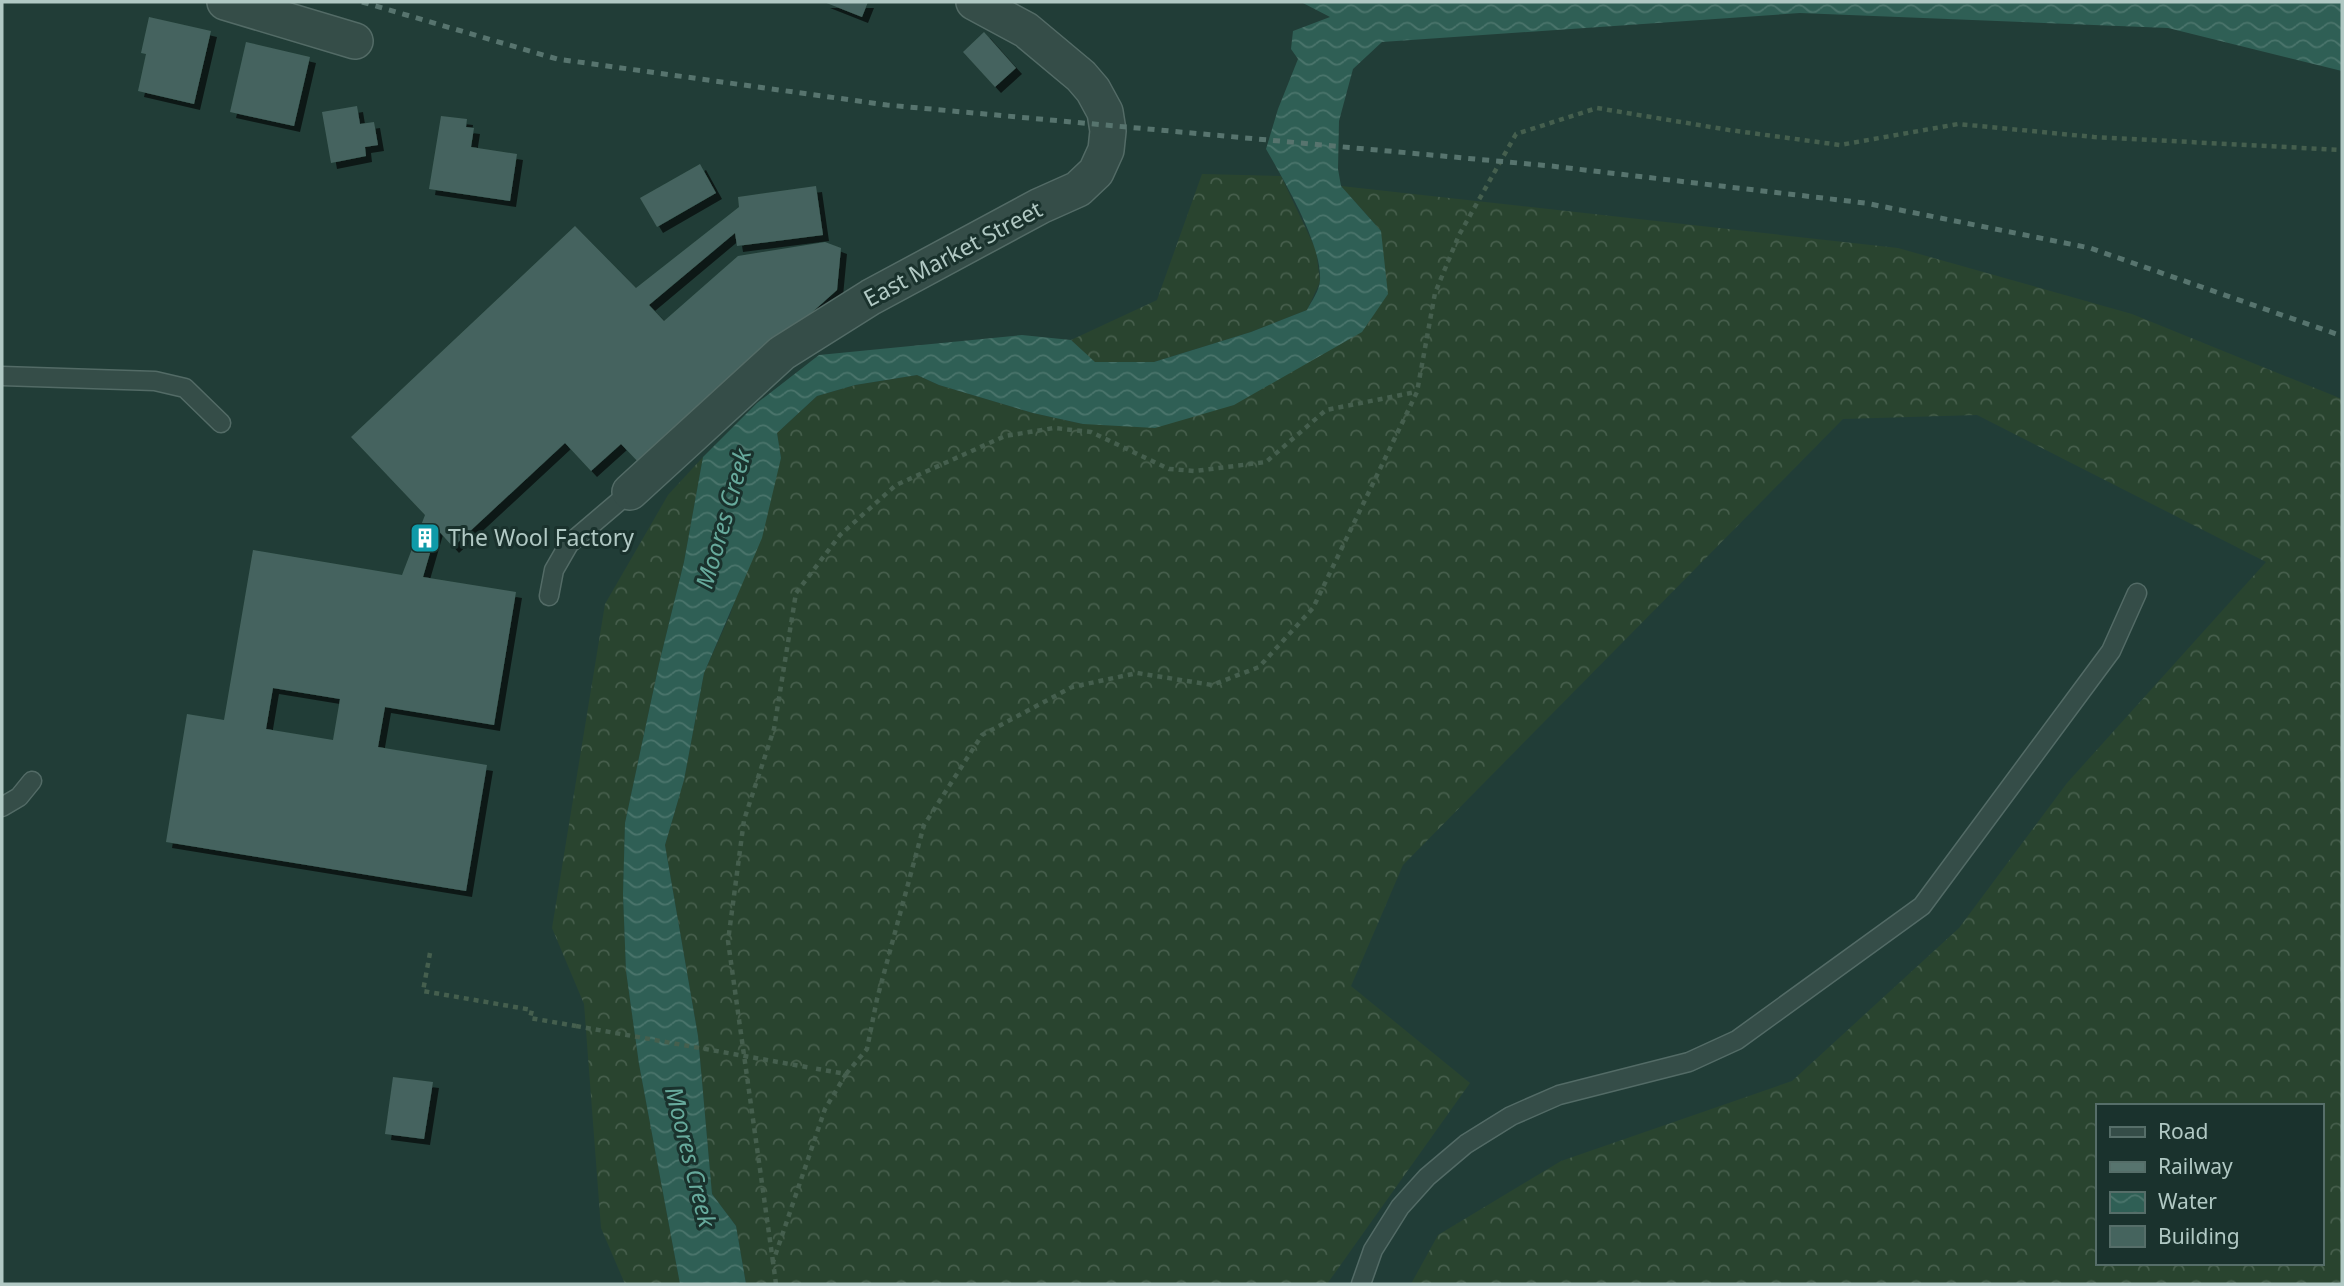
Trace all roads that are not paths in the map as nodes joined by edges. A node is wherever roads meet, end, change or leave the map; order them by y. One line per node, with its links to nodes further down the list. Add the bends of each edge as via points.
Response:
1 (225, 2): 3 (street)
2 (974, 2): 6 (street, East Market Street, via 1026,30 1093,90 1105,112 1108,131 1096,172 1079,189 870,297 782,353)
3 (355, 41)
4 (2, 376): 5 (lane, via 155,381 185,388)
5 (221, 423)
6 (630, 492): 8 (lane, via 569,544 554,570)
7 (2137, 593): 11 (lane, via 2110,651 1922,906 1737,1040 1689,1062 1559,1095 1466,1143 1400,1208 1373,1251)
8 (549, 596)
9 (32, 782): 10 (lane)
10 (2, 807)
11 (1361, 1284)

